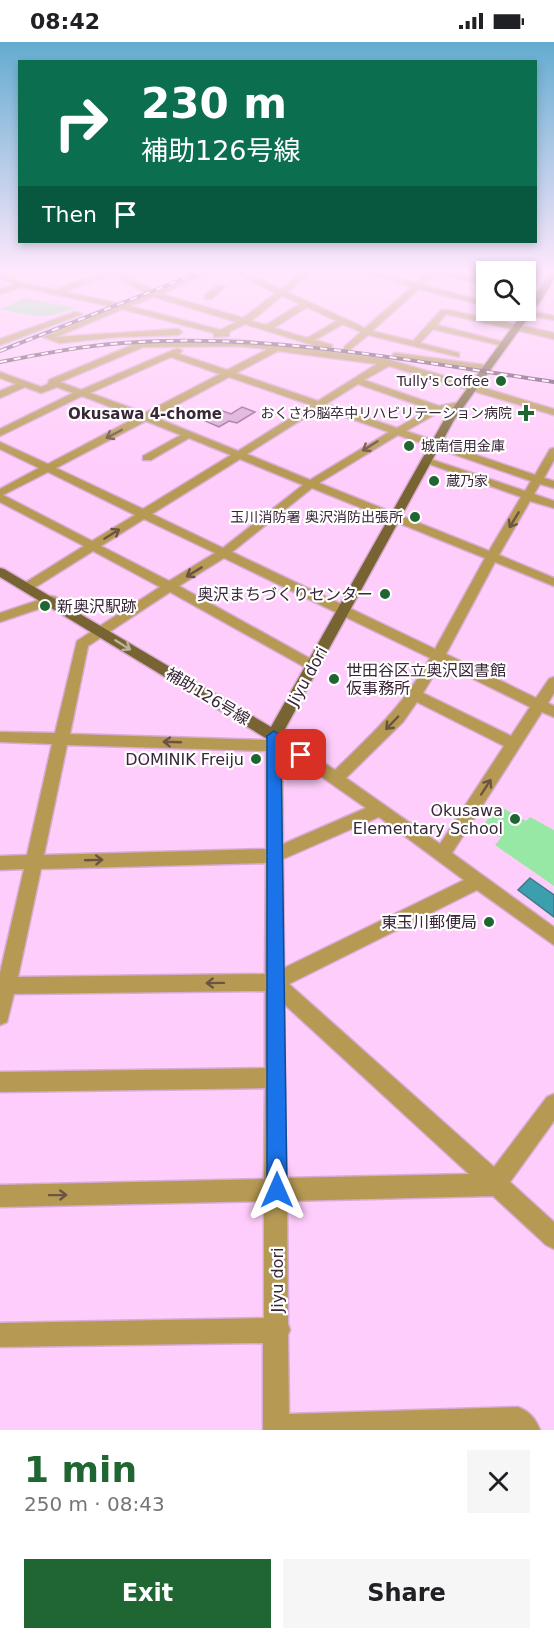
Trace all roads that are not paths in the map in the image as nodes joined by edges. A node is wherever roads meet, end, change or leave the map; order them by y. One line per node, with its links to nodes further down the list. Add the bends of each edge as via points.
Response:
1 (48, 337): 2 (street, via 60,340)
2 (91, 337)
3 (209, 337): 13 (street)
4 (246, 337): 16 (street)
5 (298, 337): 12 (street)
6 (315, 337): 12 (street)
7 (361, 337): 18 (street)
8 (384, 337): 15 (street)
9 (421, 337): 15 (street)
10 (477, 337): 14 (street)
11 (508, 337): 14 (main road, Jiyu dori)
12 (309, 340): 16 (street)
13 (201, 341): 17 (street); 19 (street); 26 (street, via 142,344 52,382)
14 (503, 343): 21 (main road, Jiyu dori)
15 (414, 345): 21 (street)
16 (329, 347): 18 (street)
17 (277, 348): 20 (street); 22 (street)
18 (347, 349): 21 (street)
19 (170, 354): 22 (street); 28 (street)
20 (387, 362): 24 (street); 27 (street)
21 (487, 366): 27 (main road, Jiyu dori)
22 (227, 374): 30 (street); 34 (street)
23 (0, 375): 25 (street)
24 (358, 381): 30 (street); 32 (street)
25 (24, 384): 26 (street, via 41,390); 29 (street)
26 (56, 384): 28 (street)
27 (473, 387): 31 (main road, Jiyu dori); 33 (street)
28 (81, 393): 34 (street); 36 (street)
29 (0, 395)
30 (318, 405): 35 (street); 41 (street)
31 (460, 405): 32 (street); 39 (main road, Jiyu dori)
32 (438, 409): 35 (street)
33 (554, 412)
34 (146, 417): 37 (street); 44 (street, one-way to 44)
35 (394, 431): 39 (street); 46 (street, one-way to 46)
36 (0, 433)
37 (189, 434): 41 (street); 42 (street)
38 (0, 445): 44 (street)
39 (435, 445): 43 (main road, Jiyu dori); 45 (street)
40 (554, 451): 45 (street)
41 (239, 455): 46 (street); 52 (street)
42 (147, 458)
43 (426, 461): 49 (street); 53 (main road, Jiyu dori)
44 (48, 468): 48 (street); 52 (street)
45 (537, 480): 47 (street); 49 (street)
46 (311, 484): 53 (street); 55 (street)
47 (554, 485)
48 (0, 493)
49 (528, 496): 51 (street); 56 (street, one-way to 56)
50 (0, 498): 54 (street)
51 (554, 505)
52 (143, 514): 54 (street, one-way to 52); 55 (street)
53 (394, 519): 56 (street); 62 (main road, Jiyu dori)
54 (92, 547): 59 (street); 60 (street)
55 (224, 553): 60 (street, one-way to 60); 62 (street)
56 (492, 557): 58 (street); 65 (street)
57 (1, 573): 59 (main road, 補助126号線)
58 (554, 582)
59 (27, 587): 61 (main road, 補助126号線)
60 (169, 587): 64 (street); 66 (street)
61 (51, 600): 63 (street); 64 (main road, 補助126号線)
62 (343, 612): 65 (street); 66 (main road, Jiyu dori)
63 (0, 618)
64 (101, 631): 71 (street, via 82,644); 73 (main road, 補助126号線, one-way to 73)
65 (438, 657): 68 (street); 69 (street)
66 (313, 666): 73 (main road, Jiyu dori)
67 (554, 682): 69 (street)
68 (414, 695): 74 (street); 75 (street, one-way to 75, via 398,718)
69 (539, 706): 70 (street); 74 (street)
70 (554, 712)
71 (61, 738): 72 (street); 73 (street, one-way to 71); 79 (street)
72 (0, 739)
73 (273, 741): 75 (street, 補助126号線); 78 (street, Jiyu dori)
74 (514, 744): 77 (street, one-way to 74)
75 (335, 778): 76 (street, 補助126号線)
76 (380, 809): 77 (street, 補助126号線); 78 (street)
77 (442, 854): 81 (street, 補助126号線)
78 (273, 856): 79 (street, one-way to 78); 83 (street, Jiyu dori)
79 (35, 861): 80 (street); 84 (street)
80 (0, 863)
81 (479, 881): 82 (street, 補助126号線); 83 (street)
82 (554, 937)
83 (274, 982): 84 (street, one-way to 84); 86 (street, Jiyu dori); 89 (street)
84 (3, 986): 85 (street)
85 (0, 1016)
86 (276, 1078): 87 (street); 90 (street, Jiyu dori)
87 (0, 1082)
88 (554, 1104): 89 (street)
89 (494, 1185): 90 (street); 92 (street)
90 (277, 1190): 91 (street, one-way to 90); 93 (street, Jiyu dori)
91 (0, 1196)
92 (554, 1237)
93 (278, 1330): 94 (street); 95 (street, Jiyu dori)
94 (0, 1335)
95 (276, 1428): 96 (street, via 518,1420)
96 (527, 1430)

